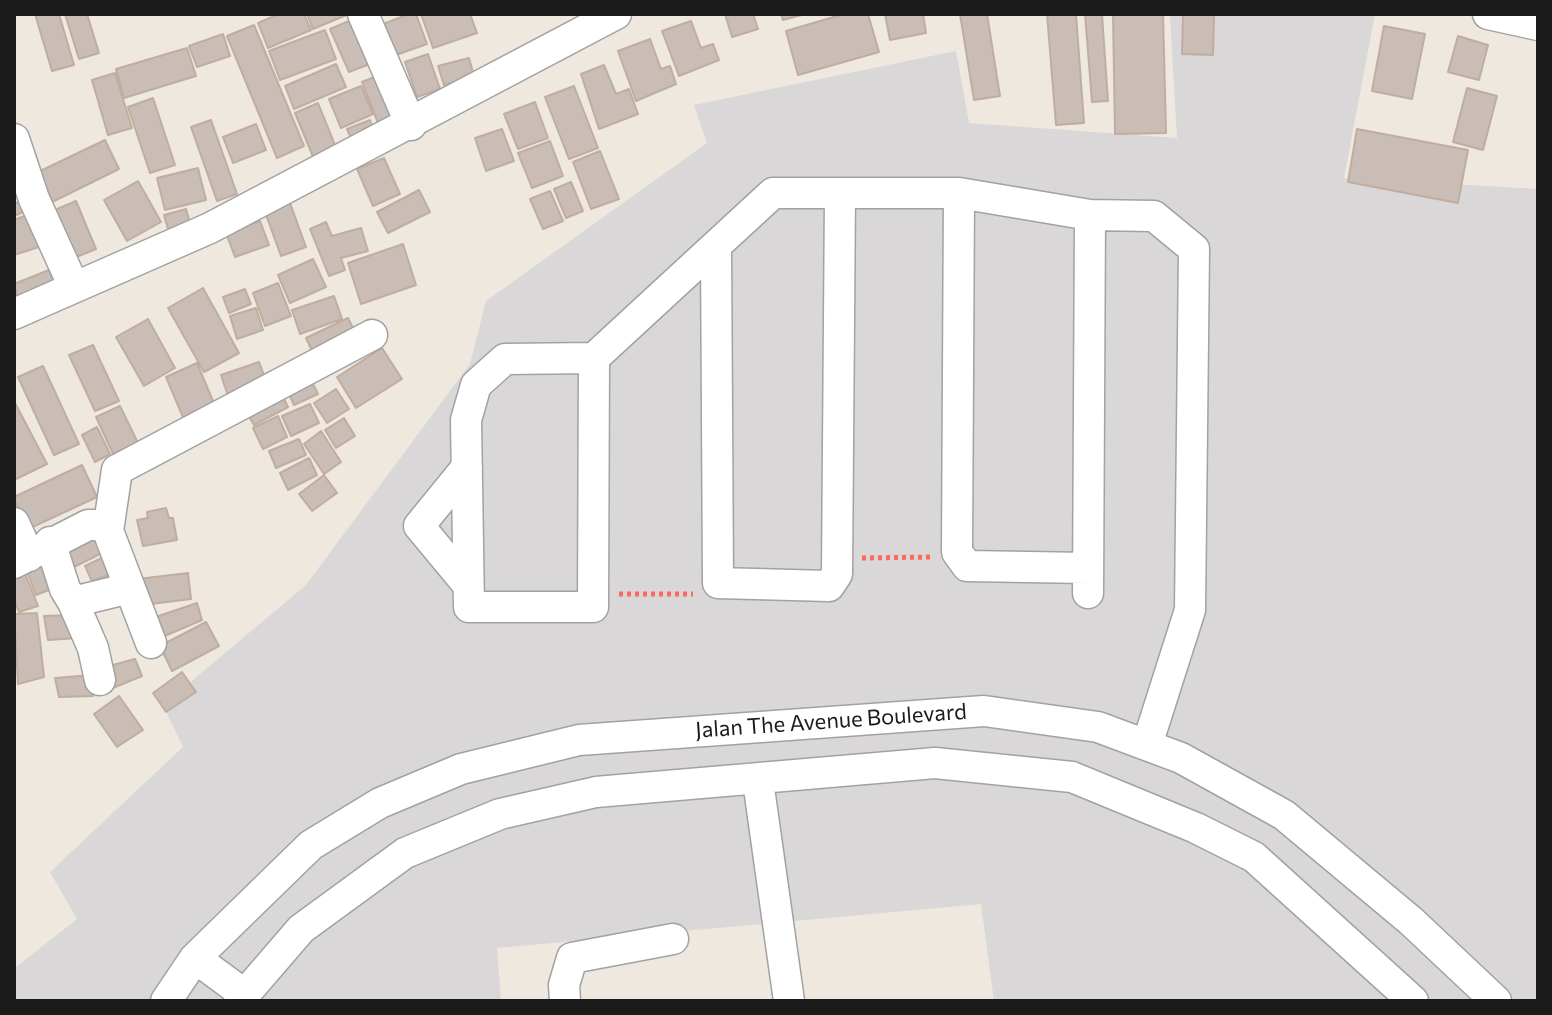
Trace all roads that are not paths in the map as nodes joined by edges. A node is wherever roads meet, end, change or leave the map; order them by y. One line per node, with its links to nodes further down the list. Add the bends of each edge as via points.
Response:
1 (363, 14): 5 (street)
2 (616, 14): 5 (street)
3 (1488, 14): 4 (street)
4 (1538, 25)
5 (411, 125): 11 (street, via 210,228)
6 (14, 139): 11 (street, via 34,199)
7 (840, 193): 8 (street); 10 (street, via 773,193); 10 (street, via 837,574 829,586 718,583)
8 (959, 193): 9 (street); 9 (street, via 957,552 967,566 1088,580)
9 (1090, 215): 24 (street, via 1154,216 1194,249 1190,610)
10 (716, 246): 14 (street)
11 (74, 287): 12 (street)
12 (14, 314)
13 (372, 335): 17 (street, via 117,470)
14 (594, 358): 15 (street, via 505,359 476,385 466,420); 19 (street, via 593,607 469,607)
15 (467, 467): 19 (street); 19 (street, via 419,526)
16 (14, 523): 18 (street)
17 (108, 531): 18 (street, via 88,525); 20 (street)
18 (31, 554): 21 (street)
19 (468, 585)
20 (130, 588): 21 (street); 22 (street)
21 (73, 602): 23 (street)
22 (151, 643)
23 (100, 680)
24 (1147, 745): 26 (street, Jalan The Avenue Boulevard); 29 (street, Jalan The Avenue Boulevard, via 1098,727 984,711 579,740 461,769 380,803 311,845)
25 (758, 781): 27 (street, via 935,763 1072,777); 30 (street, via 726,779 596,792 500,814 405,853 301,929); 33 (street)
26 (1284, 815): 27 (street); 35 (street, Jalan The Avenue Boulevard, via 1400,910)
27 (1254, 857): 34 (street)
28 (673, 939): 32 (street, via 572,958)
29 (195, 958): 30 (street); 31 (street, Jalan The Avenue Boulevard)
30 (241, 998)
31 (166, 1001)
32 (565, 1001)
33 (789, 1001)
34 (1413, 1001)
35 (1496, 1001)

